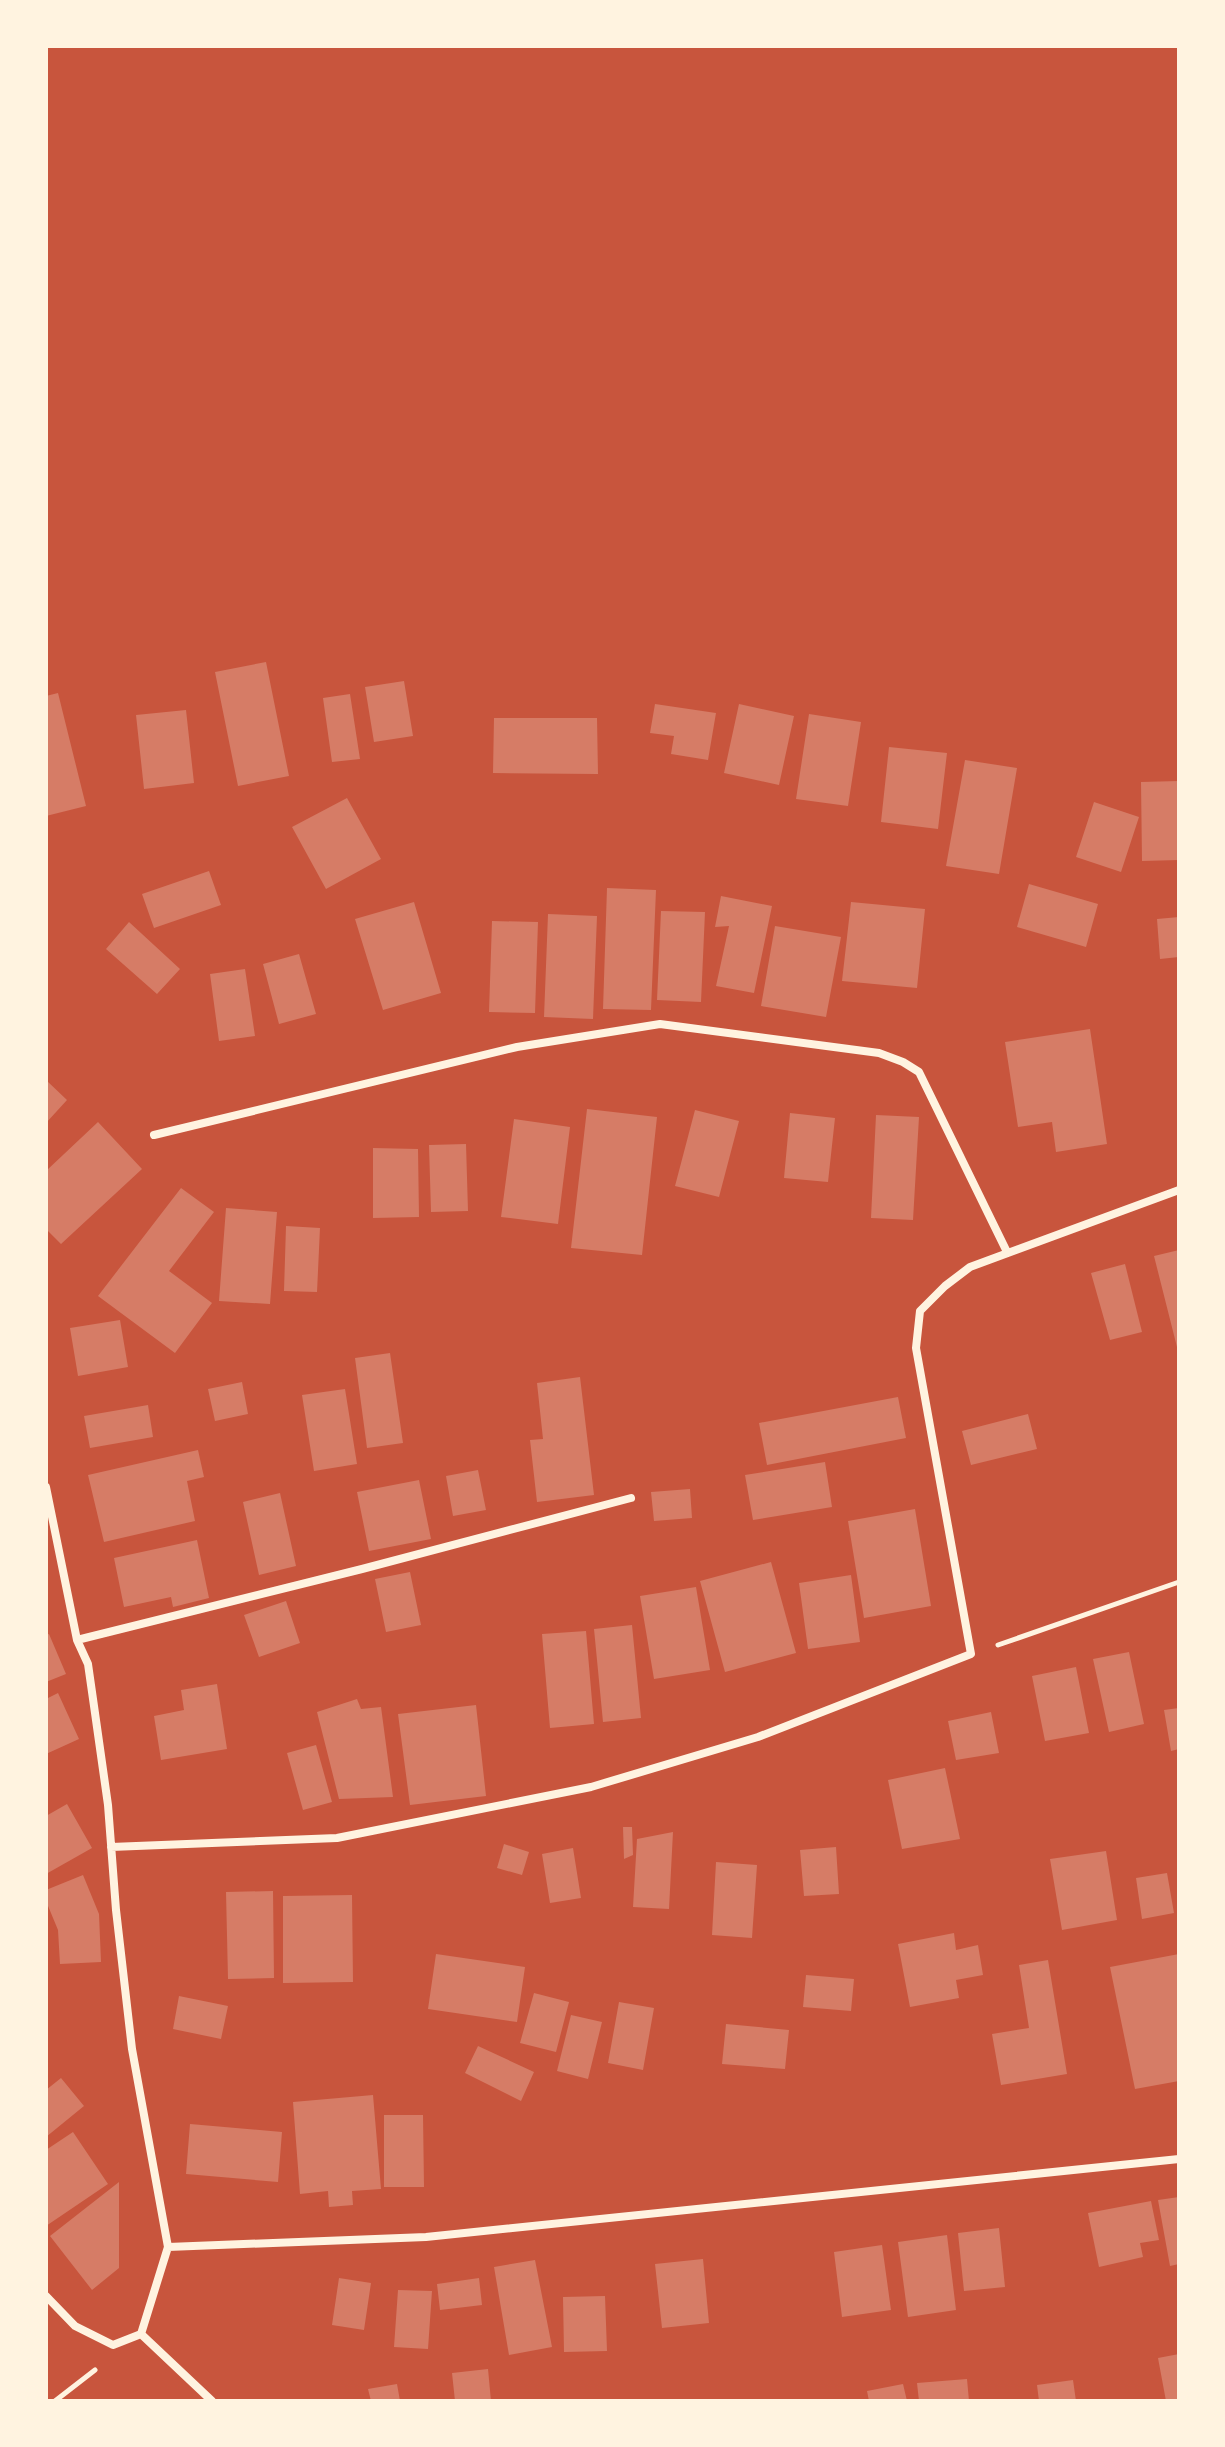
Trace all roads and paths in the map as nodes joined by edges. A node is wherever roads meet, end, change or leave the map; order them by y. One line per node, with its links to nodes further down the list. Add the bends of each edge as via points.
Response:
1 (154, 1135): 3 (street, via 517,1047 660,1024 879,1053 919,1072)
2 (1179, 1190): 3 (street)
3 (1007, 1252): 8 (street, via 970,1267 920,1311 916,1348)
4 (46, 1487): 7 (street)
5 (631, 1498): 7 (street)
6 (1179, 1582): 8 (path)
7 (77, 1640): 9 (street, via 88,1664)
8 (971, 1654): 9 (street, via 758,1737 591,1787 337,1838)
9 (111, 1847): 11 (street, via 132,2049)
10 (1179, 2159): 11 (street, via 426,2237)
11 (168, 2247): 13 (street)
12 (46, 2296): 13 (street, via 75,2326 113,2345)
13 (141, 2334): 14 (street)
14 (212, 2401)

